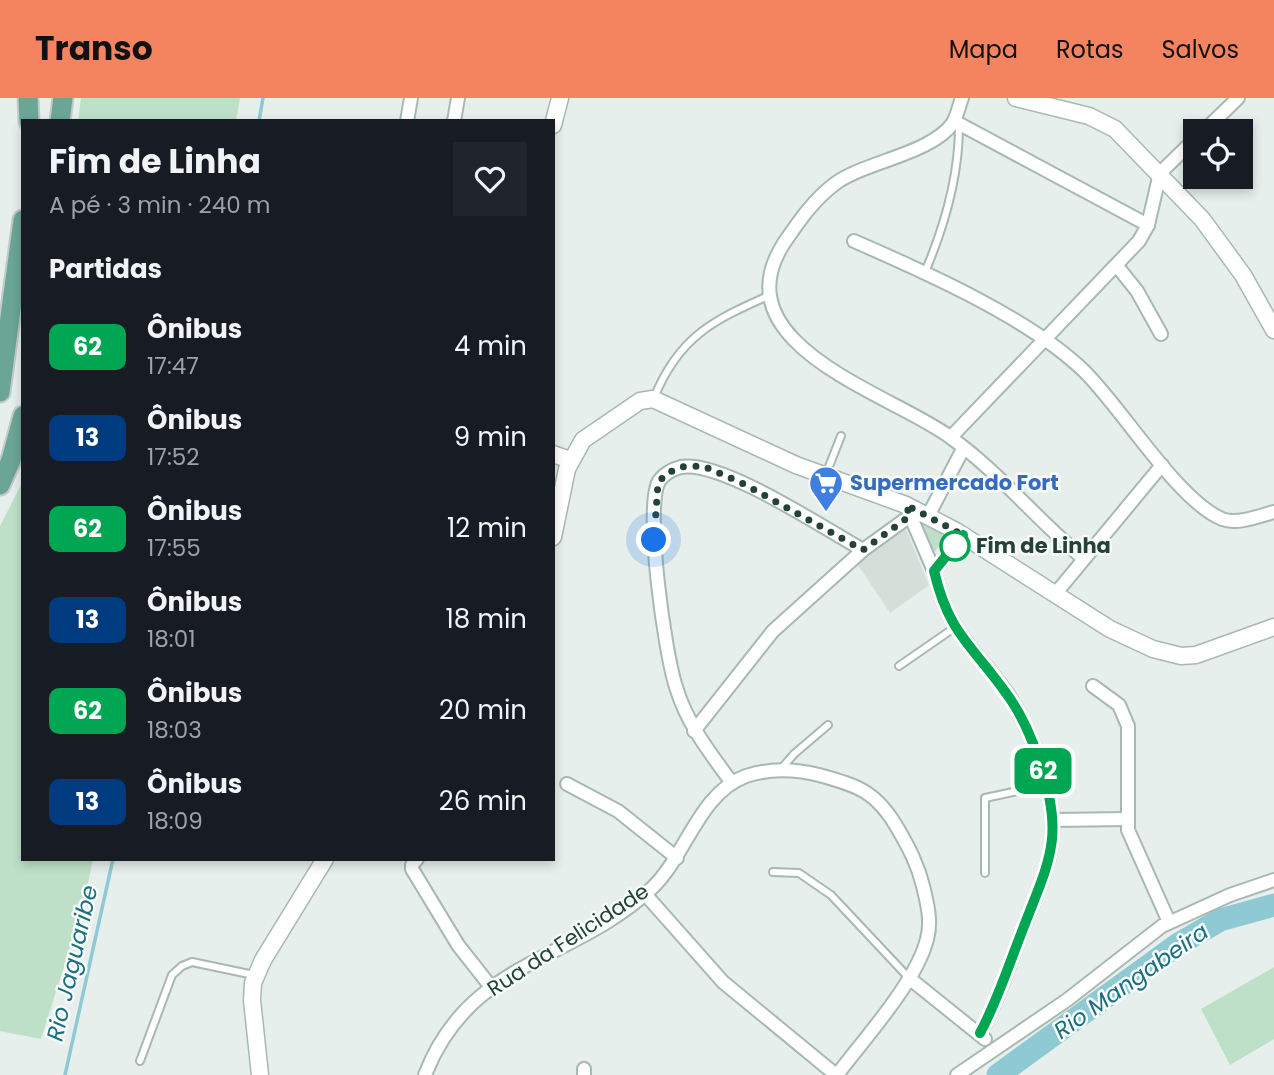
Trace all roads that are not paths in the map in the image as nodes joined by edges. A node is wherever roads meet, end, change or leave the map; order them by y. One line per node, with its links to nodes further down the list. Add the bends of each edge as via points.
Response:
1 (28, 98): 9 (main road)
2 (63, 98): 10 (main road)
3 (411, 98): 11 (street)
4 (458, 98): 12 (street)
5 (560, 98): 13 (street)
6 (962, 98): 15 (street)
7 (1016, 98): 17 (street, via 1107,123)
8 (1238, 98): 14 (street)
9 (29, 119)
10 (60, 119)
11 (407, 119)
12 (454, 119)
13 (555, 119)
14 (1216, 119)
15 (957, 123): 18 (street); 22 (lane, via 957,170); 23 (street, via 825,192 797,222 778,252)
16 (1183, 151): 17 (street)
17 (1160, 173): 18 (street); 24 (street, via 1209,227)
18 (1148, 225): 21 (street)
19 (21, 235): 27 (main road)
20 (854, 241): 22 (street)
21 (1117, 266): 25 (street); 26 (street)
22 (925, 272): 26 (street)
23 (771, 295): 28 (lane, via 698,331); 31 (street, via 783,326 802,350)
24 (1272, 320)
25 (1161, 334)
26 (1043, 338): 31 (street); 35 (street, via 1084,371)
27 (0, 391)
28 (653, 400): 34 (street, via 640,401 583,440); 37 (street)
29 (21, 423): 38 (main road)
30 (841, 436): 37 (lane)
31 (951, 437): 32 (street)
32 (963, 449): 42 (street); 46 (street)
33 (555, 455): 34 (street)
34 (570, 460): 39 (street)
35 (1162, 465): 41 (street, via 1222,519); 46 (street)
36 (555, 476): 39 (street)
37 (826, 476): 40 (street)
38 (0, 485)
39 (562, 488): 43 (street)
40 (908, 510): 42 (street); 45 (street); 47 (street)
41 (1274, 512)
42 (928, 516): 44 (street)
43 (555, 526)
44 (963, 535): 47 (street); 48 (street)
45 (863, 550): 54 (street, via 773,631); 54 (street, via 703,466 680,467 666,474 658,483 656,504 657,577 676,688)
46 (1083, 558): 48 (street)
47 (934, 571): 50 (street)
48 (1056, 593): 49 (street, via 1121,635 1172,654 1202,654)
49 (1274, 627)
50 (954, 628): 51 (lane); 58 (street, via 1018,712)
51 (899, 666)
52 (1093, 685): 59 (street, via 1119,705 1127,720)
53 (828, 725): 55 (lane)
54 (694, 731): 56 (street)
55 (781, 769): 56 (street, Rua da Felicidade); 70 (street, Rua da Felicidade, via 845,782 870,793 887,809 913,853 928,903 928,939)
56 (733, 783): 61 (street, Rua da Felicidade, via 700,818)
57 (567, 784): 61 (street, via 618,811)
58 (1048, 785): 60 (street); 65 (lane, via 985,798)
59 (1126, 819): 60 (street); 68 (street, via 1137,855)
60 (1055, 820): 72 (street, via 1038,892)
61 (677, 858): 67 (street, Rua da Felicidade)
62 (324, 861): 69 (street)
63 (415, 861): 71 (street, via 411,867)
64 (773, 872): 70 (lane, via 799,873 831,894)
65 (985, 873)
66 (1274, 880): 68 (street)
67 (645, 894): 71 (street, Rua da Felicidade); 77 (street, via 723,982)
68 (1169, 922): 73 (street, via 1067,1000)
69 (256, 975): 74 (lane, via 192,962 182,965 172,975); 75 (street, via 252,1000)
70 (909, 978): 72 (street); 77 (street, Rua da Felicidade)
71 (491, 987): 76 (street, Rua da Felicidade, via 450,1025)
72 (980, 1033): 73 (street)
73 (992, 1048): 78 (street)
74 (140, 1061)
75 (260, 1075)
76 (425, 1075)
77 (837, 1075)
78 (957, 1075)

